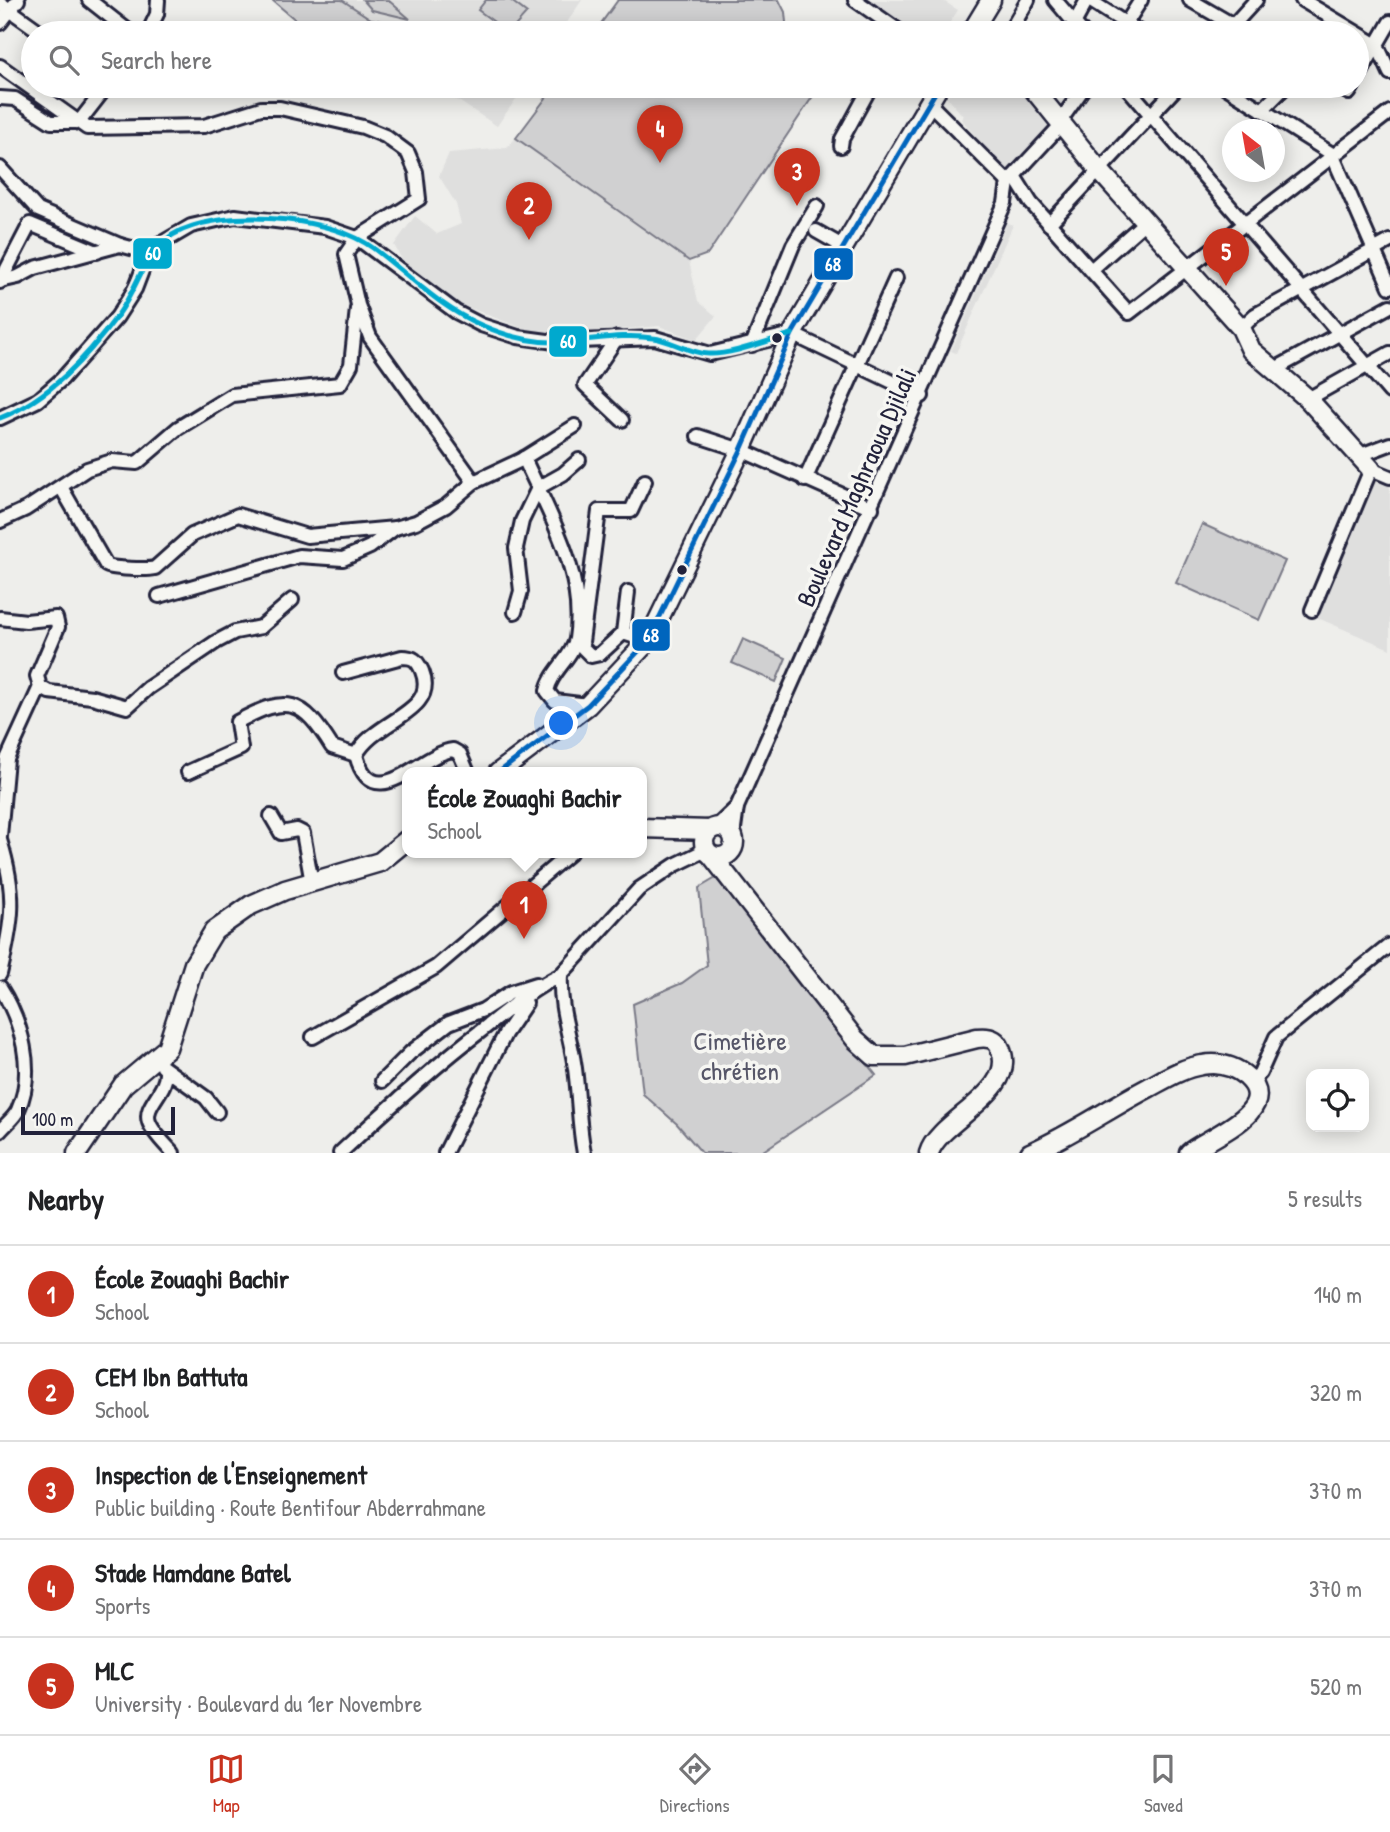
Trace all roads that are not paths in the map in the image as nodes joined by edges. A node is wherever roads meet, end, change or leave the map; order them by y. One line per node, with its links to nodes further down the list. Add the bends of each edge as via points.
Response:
1 (89, 0): 14 (street)
2 (158, 0): 15 (street)
3 (855, 0): 16 (street)
4 (991, 0): 17 (main road)
5 (1028, 0): 18 (street)
6 (1055, 0): 19 (street)
7 (1088, 0): 20 (street); 21 (street)
8 (1140, 0): 22 (street)
9 (1190, 0): 23 (street)
10 (1256, 0): 24 (street)
11 (1302, 0): 25 (street)
12 (9, 4): 13 (street); 27 (street)
13 (28, 21)
14 (116, 21)
15 (154, 21)
16 (885, 21)
17 (981, 21)
18 (1016, 21)
19 (1070, 21)
20 (1080, 21)
21 (1114, 21)
22 (1127, 21)
23 (1218, 21)
24 (1236, 21)
25 (1329, 21)
26 (1390, 22): 29 (street)
27 (0, 23)
28 (1369, 42): 29 (street)
29 (1377, 45): 30 (street); 32 (street)
30 (1369, 59)
31 (0, 65): 33 (street)
32 (1390, 73)
33 (21, 80)
34 (3, 96): 49 (street, via 51,122)
35 (46, 98): 49 (street)
36 (98, 98): 49 (street)
37 (864, 98): 51 (street)
38 (932, 98): 45 (main road)
39 (1042, 98): 50 (main road)
40 (1076, 98): 50 (street)
41 (1136, 98): 48 (street)
42 (1167, 98): 48 (street)
43 (1243, 98): 46 (street)
44 (1274, 98): 46 (street)
45 (929, 103): 55 (street); 66 (main road)
46 (1262, 110): 52 (street)
47 (1390, 112): 52 (street)
48 (1151, 115): 54 (street); 60 (street)
49 (79, 122): 63 (street, via 87,128 204,126 246,111 280,108 374,131 408,153 419,199)
50 (1061, 125): 54 (main road); 55 (street)
51 (841, 146)
52 (1332, 154): 60 (street); 67 (street)
53 (0, 169): 65 (street, via 38,210)
54 (1099, 170): 59 (main road); 61 (street)
55 (1011, 179): 56 (street, Boulevard Maghraoua Djilali); 57 (street)
56 (1005, 203): 57 (street); 88 (street, Boulevard Maghraoua Djilali)
57 (1031, 203): 61 (street)
58 (817, 206): 82 (street, via 793,244)
59 (1144, 222): 70 (main road); 71 (street)
60 (1243, 224): 70 (street); 75 (street)
61 (1049, 225): 71 (street)
62 (816, 231): 66 (street)
63 (357, 238): 69 (street, via 325,228 235,216 191,226); 76 (street, via 346,254); 81 (street, via 456,312 481,325 555,342)
64 (1390, 241): 67 (street)
65 (120, 245): 68 (street); 69 (street)
66 (844, 247): 80 (main road)
67 (1374, 250): 74 (street); 75 (street)
68 (97, 252): 73 (street); 73 (street, via 30,224)
69 (150, 253): 90 (street, via 117,317 62,379 38,400)
70 (1185, 268): 71 (street, via 1129,313); 78 (main road)
71 (1091, 270)
72 (897, 278): 84 (street)
73 (0, 282)
74 (1390, 287)
75 (1300, 292): 78 (street, via 1255,315); 79 (street)
76 (358, 305): 102 (street, via 370,337 389,366); 103 (street, via 351,365 340,384 232,395 178,428 137,463 99,464)
77 (1390, 306): 79 (street)
78 (1241, 328): 86 (main road, via 1251,350)
79 (1340, 333): 85 (street); 86 (street)
80 (792, 334): 82 (street); 84 (street); 95 (main road)
81 (617, 338): 82 (street, via 655,338 710,354); 91 (street, via 585,385)
82 (752, 345)
83 (1390, 354): 85 (street)
84 (856, 366): 88 (street); 100 (street)
85 (1368, 366): 87 (street); 89 (street)
86 (1275, 369): 89 (main road)
87 (1390, 393)
88 (922, 396): 105 (street, Boulevard Maghraoua Djilali)
89 (1308, 399): 98 (main road)
90 (0, 418)
91 (622, 420)
92 (575, 426): 96 (street)
93 (698, 436): 95 (street)
94 (1390, 444): 98 (street)
95 (741, 450): 100 (street); 115 (main road)
96 (524, 458): 102 (street); 104 (street)
97 (579, 460): 104 (street)
98 (1365, 463): 99 (street); 111 (street)
99 (1390, 477)
100 (805, 480): 105 (street)
101 (645, 481): 114 (street, via 631,511 599,511 583,648 591,656 600,654)
102 (474, 482): 107 (street, via 446,506)
103 (61, 487): 106 (street); 107 (street, via 84,532 112,569 155,568 192,536 238,515 307,536)
104 (538, 488): 112 (street, via 517,534 521,591); 118 (street, via 567,552 576,618 576,640 547,691 555,701)
105 (872, 508): 125 (street, Boulevard Maghraoua Djilali)
106 (0, 521)
107 (396, 528): 109 (street, via 344,559 299,556)
108 (628, 592): 114 (street)
109 (159, 596)
110 (292, 600): 117 (street, via 261,627 216,642 127,707)
111 (1312, 610)
112 (515, 612)
113 (0, 618): 117 (street, via 56,618 58,627 37,676)
114 (623, 633): 115 (street)
115 (648, 641): 118 (main road)
116 (343, 673): 119 (street, via 411,657 426,683 420,703 367,738)
117 (40, 687): 128 (street, via 7,759)
118 (588, 705): 122 (main road)
119 (356, 755): 123 (street, via 332,747 303,709 275,704 237,722 241,748); 124 (street, via 369,780 379,783)
120 (416, 767): 121 (street, via 453,750)
121 (465, 767)
122 (506, 767)
123 (188, 772)
124 (402, 776)
125 (737, 807): 129 (street); 130 (street)
126 (271, 816): 135 (street, via 281,833 303,833)
127 (649, 828): 130 (main road)
128 (0, 838): 138 (street, via 14,895)
129 (734, 841): 130 (main road, via 725,828); 130 (main road, via 728,855); 136 (main road)
130 (710, 842): 136 (main road); 139 (street, via 639,889)
131 (402, 844): 134 (main road)
132 (402, 853): 134 (main road)
133 (564, 858): 142 (street, via 436,967)
134 (380, 862): 135 (main road)
135 (312, 883): 143 (main road, via 251,905 214,931 194,964)
136 (741, 892): 153 (main road, via 855,1039 874,1056 905,1056 986,1037 997,1043 1002,1050 999,1075 988,1093 936,1140)
137 (1390, 945): 145 (street, via 1276,1037)
138 (0, 974)
139 (561, 975): 140 (street); 151 (street, via 518,1011); 152 (street, via 560,999 576,1076)
140 (547, 982): 144 (street, via 511,992 483,1010 449,1023); 150 (street, via 470,1038)
141 (0, 987): 147 (street, via 12,1006 27,1074 18,1111)
142 (313, 1037)
143 (161, 1065): 146 (street, via 206,1098); 148 (main road, via 123,1085); 149 (street, via 166,1084 148,1110 148,1118)
144 (382, 1081)
145 (1252, 1082): 154 (main road, via 1232,1067 1216,1064 1180,1071); 155 (main road, via 1256,1093 1246,1117)
146 (217, 1112)
147 (0, 1131)
148 (82, 1149)
149 (173, 1153)
150 (340, 1153)
151 (444, 1153)
152 (584, 1153)
153 (929, 1153)
154 (1030, 1153)
155 (1189, 1153)

